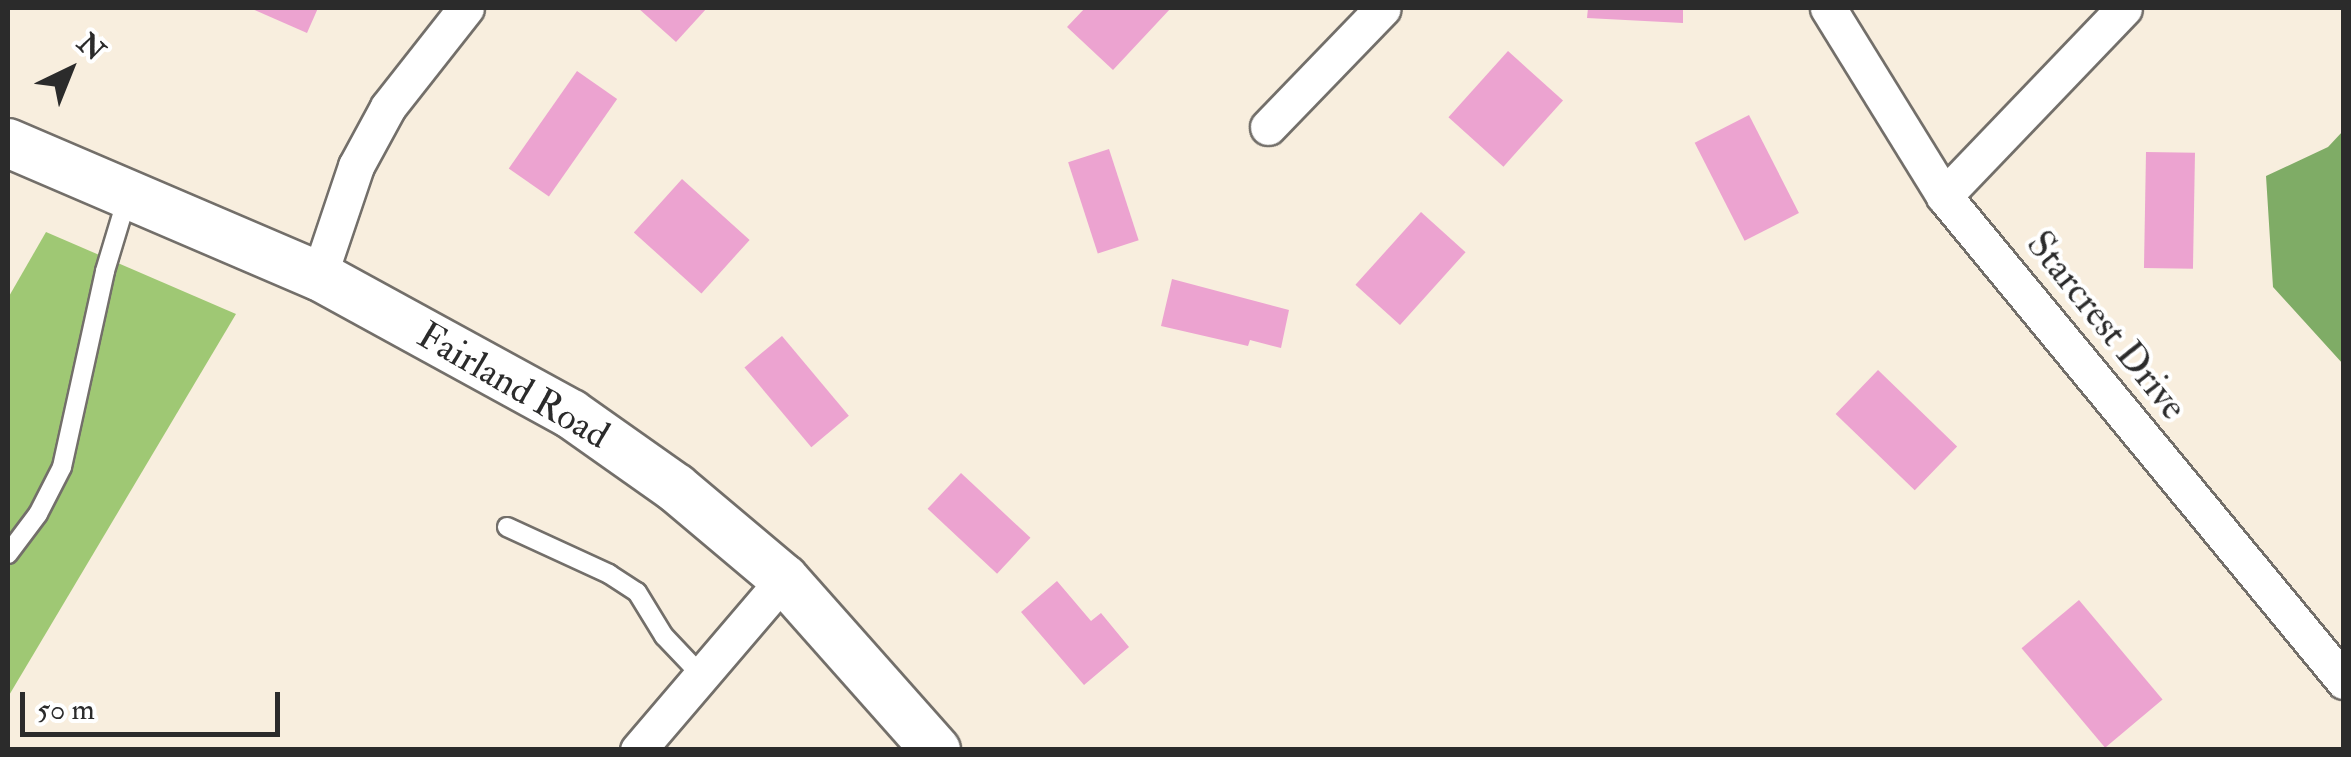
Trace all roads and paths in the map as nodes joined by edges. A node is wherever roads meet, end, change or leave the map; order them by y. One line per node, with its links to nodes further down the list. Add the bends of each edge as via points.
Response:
1 (466, 8): 9 (street, via 388,107 356,166)
2 (1383, 8): 5 (street)
3 (1828, 8): 8 (street, Starcrest Drive)
4 (2124, 8): 8 (street)
5 (1268, 126)
6 (8, 143): 7 (main road, Fairland Road)
7 (128, 194): 9 (main road, Fairland Road); 11 (lane, via 62,466)
8 (1944, 196): 14 (street, Starcrest Drive)
9 (320, 276): 12 (main road, Fairland Road, via 571,414 676,488)
10 (506, 527): 13 (lane, via 637,592 664,636)
11 (8, 554)
12 (784, 579): 13 (street); 16 (main road, Fairland Road)
13 (701, 676): 15 (street)
14 (2344, 682)
15 (638, 750)
16 (936, 750)

